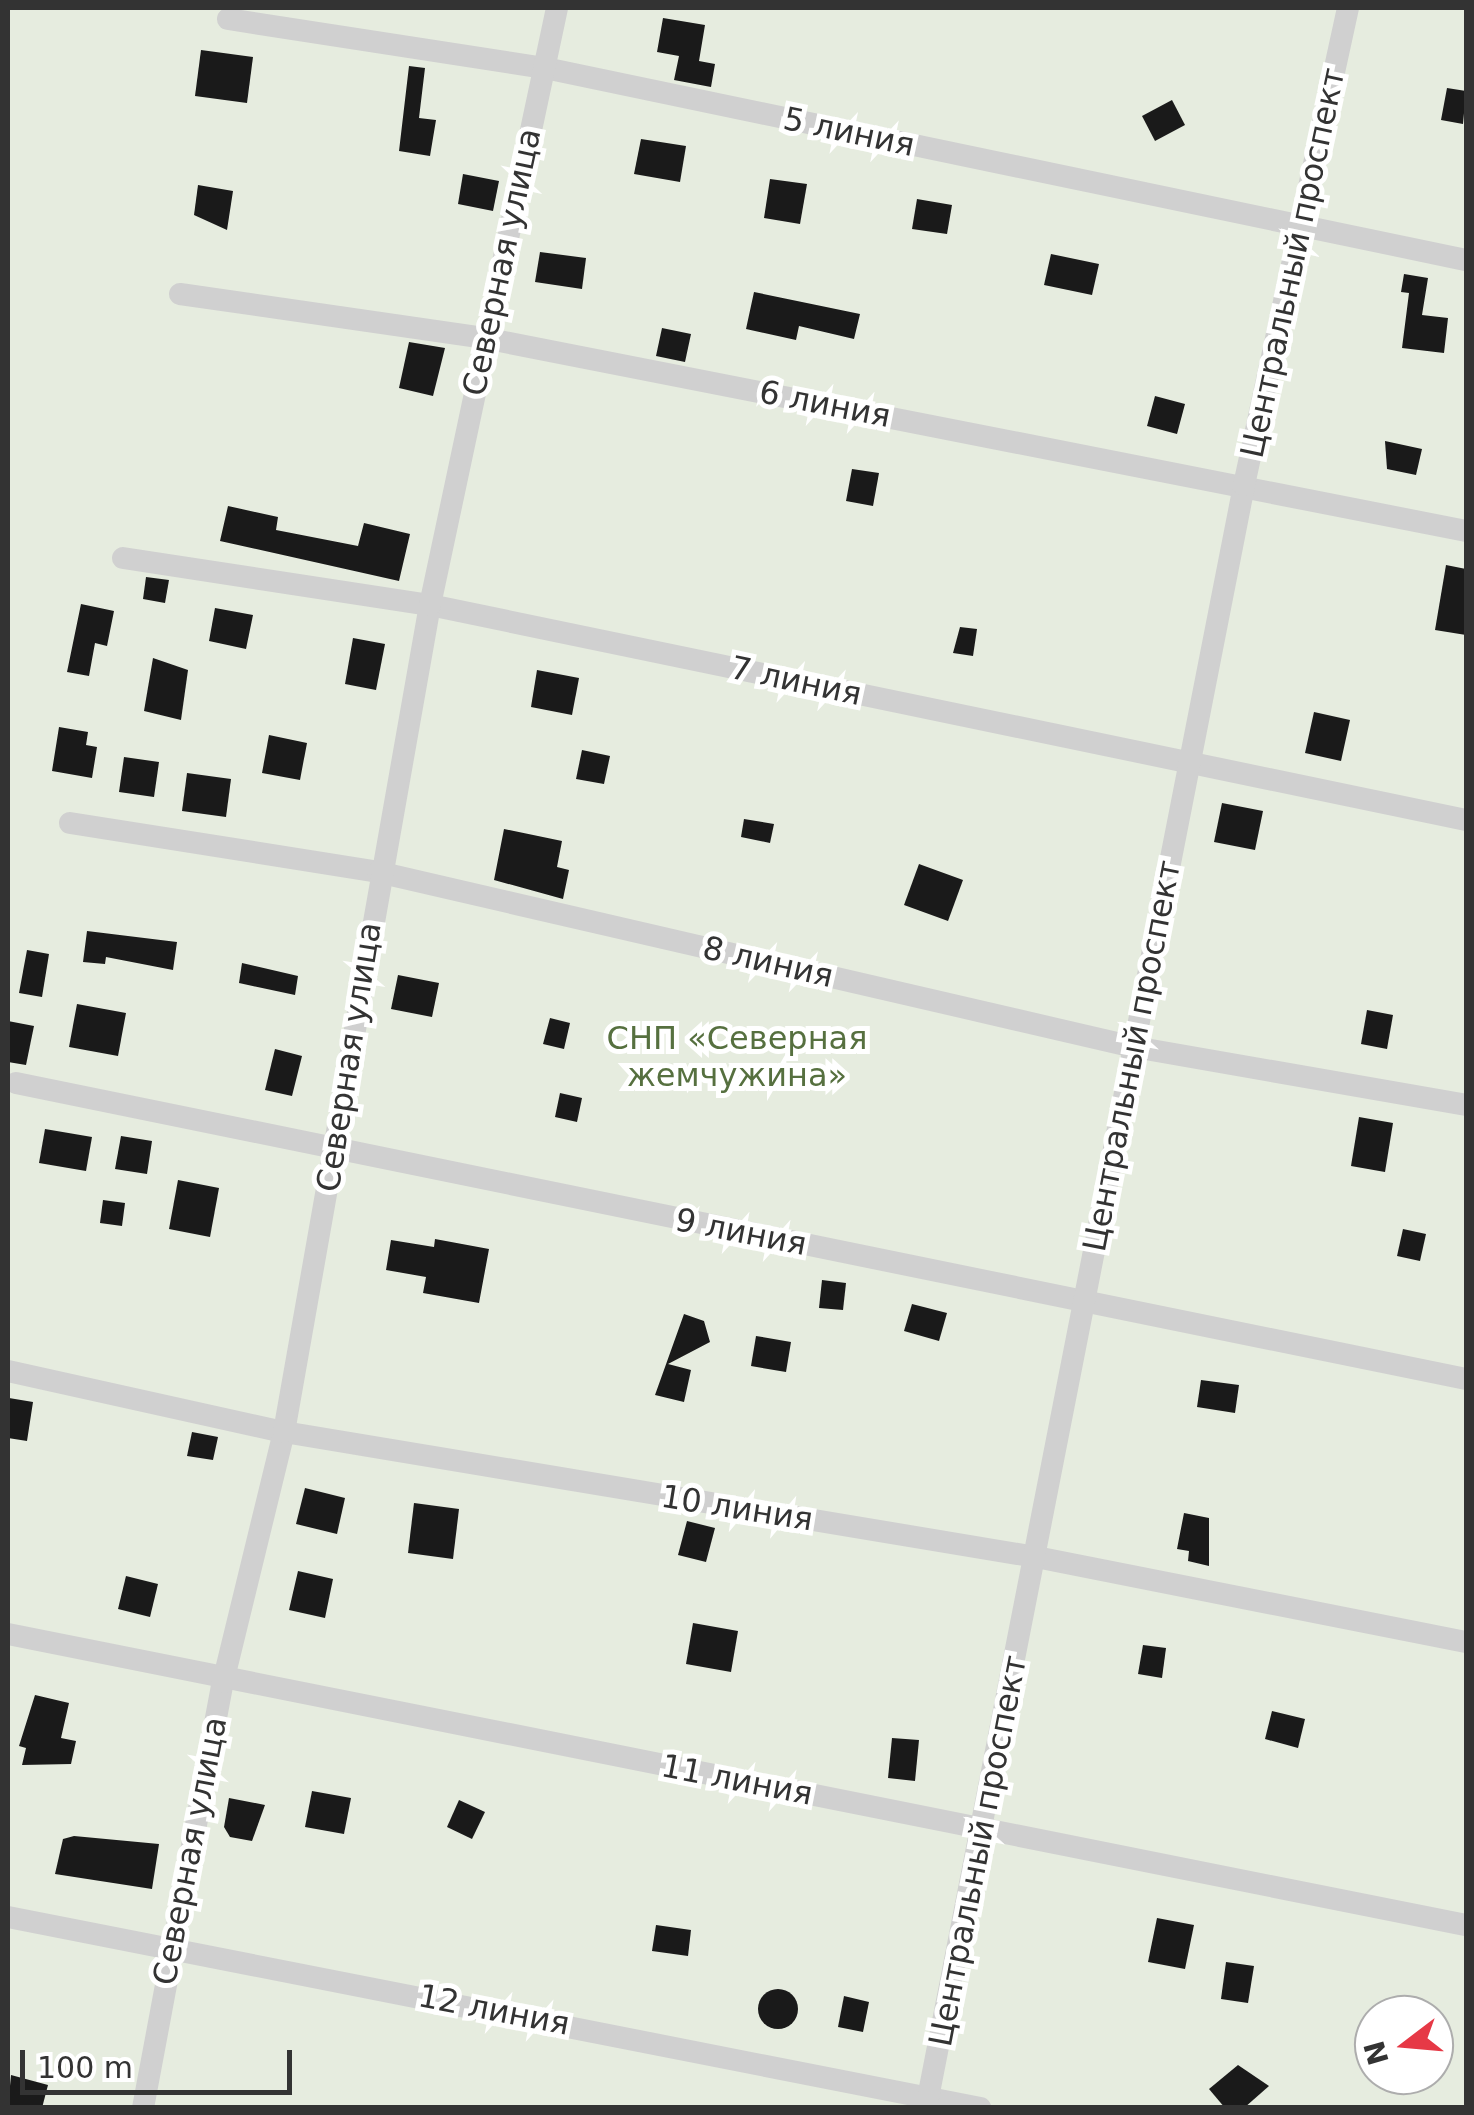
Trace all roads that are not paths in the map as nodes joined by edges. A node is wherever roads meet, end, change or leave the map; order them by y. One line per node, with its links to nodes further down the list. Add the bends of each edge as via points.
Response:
1 (557, 8): 4 (street, Северная улица)
2 (1348, 8): 5 (street, Центральный проспект)
3 (228, 19): 4 (street, 5 линия)
4 (545, 68): 5 (street, 5 линия); 8 (street, Северная улица)
5 (1306, 228): 6 (street, 5 линия); 9 (street, Центральный проспект)
6 (1466, 260)
7 (180, 294): 8 (street, 6 линия)
8 (484, 338): 9 (street, 6 линия); 12 (street, Северная улица)
9 (1244, 484): 10 (street, 6 линия); 13 (street, Центральный проспект)
10 (1466, 531)
11 (123, 558): 12 (street, 7 линия)
12 (430, 605): 13 (street, 7 линия); 16 (street, Северная улица)
13 (1188, 762): 14 (street, 7 линия); 17 (street, Центральный проспект)
14 (1466, 820)
15 (70, 823): 16 (street, 8 линия)
16 (378, 872): 17 (street, 8 линия); 20 (street, Северная улица)
17 (1134, 1047): 19 (street, 8 линия); 21 (street, Центральный проспект)
18 (16, 1083): 20 (street, 9 линия)
19 (1466, 1105)
20 (336, 1153): 21 (street, 9 линия); 24 (street, Северная улица)
21 (1084, 1300): 23 (street, 9 линия); 25 (street, Центральный проспект)
22 (8, 1372): 24 (street, 10 линия)
23 (1466, 1379)
24 (284, 1432): 25 (street, 10 линия); 28 (street, Северная улица)
25 (1036, 1557): 27 (street, 10 линия); 29 (street, Центральный проспект)
26 (8, 1634): 28 (street, 11 линия)
27 (1466, 1642)
28 (223, 1682): 29 (street, 11 линия); 32 (street, Северная улица)
29 (984, 1827): 31 (street, 11 линия); 33 (street, Центральный проспект)
30 (8, 1917): 32 (street, 12 линия)
31 (1466, 1925)
32 (170, 1945): 33 (street, 12 линия); 34 (street, Северная улица)
33 (927, 2102): 35 (street, 12 линия)
34 (143, 2108)
35 (980, 2108)

